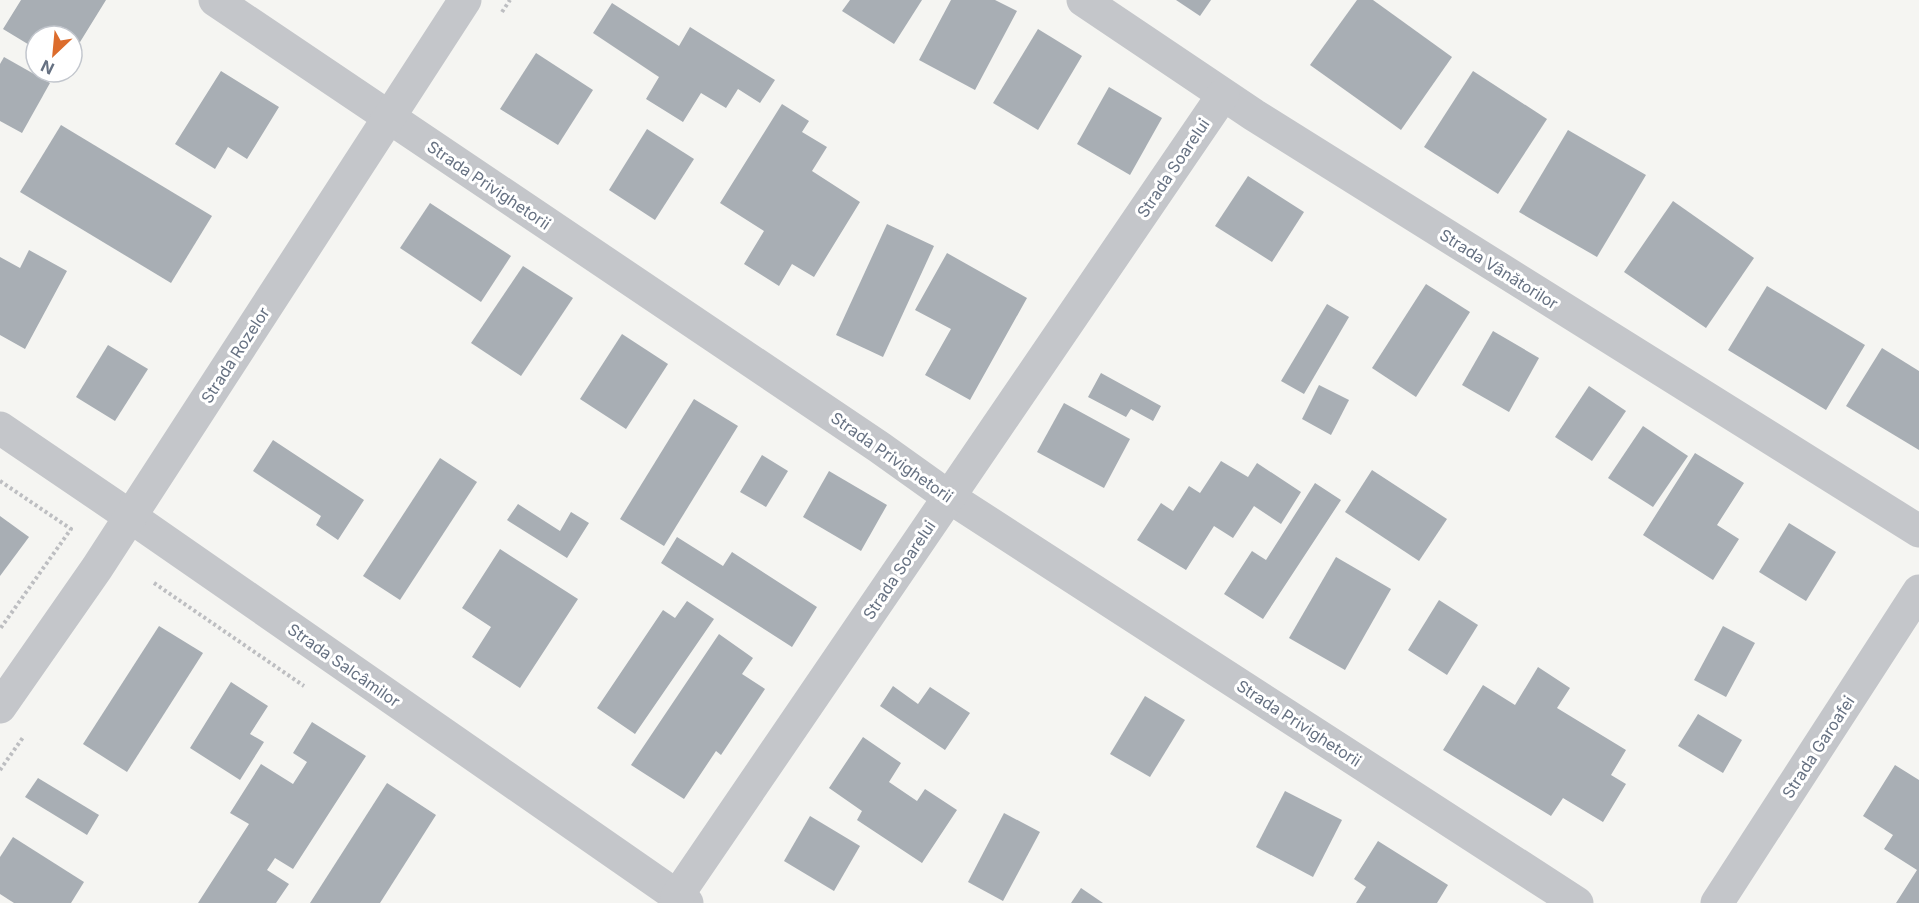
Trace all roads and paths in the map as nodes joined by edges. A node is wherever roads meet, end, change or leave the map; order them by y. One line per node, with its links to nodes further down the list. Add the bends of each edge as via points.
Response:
1 (215, 0): 5 (street, Strada Privighetorii)
2 (465, 0): 5 (street, Strada Rozelor)
3 (1083, 0): 4 (street, Strada Vânătorilor)
4 (1223, 95): 8 (street, Strada Soarelui); 10 (street, Strada Vânătorilor)
5 (388, 117): 8 (street, Strada Privighetorii); 9 (street, Strada Rozelor)
6 (0, 428): 9 (street, Strada Salcâmilor)
7 (0, 481): 12 (path, via 71,529)
8 (949, 497): 14 (street, Strada Soarelui); 15 (street, Strada Privighetorii)
9 (131, 517): 13 (street, Strada Rozelor); 14 (street, Strada Salcâmilor)
10 (1919, 531)
11 (1919, 591): 16 (street, Strada Garoafei)
12 (0, 629)
13 (0, 707)
14 (682, 900)
15 (1577, 903)
16 (1717, 903)

